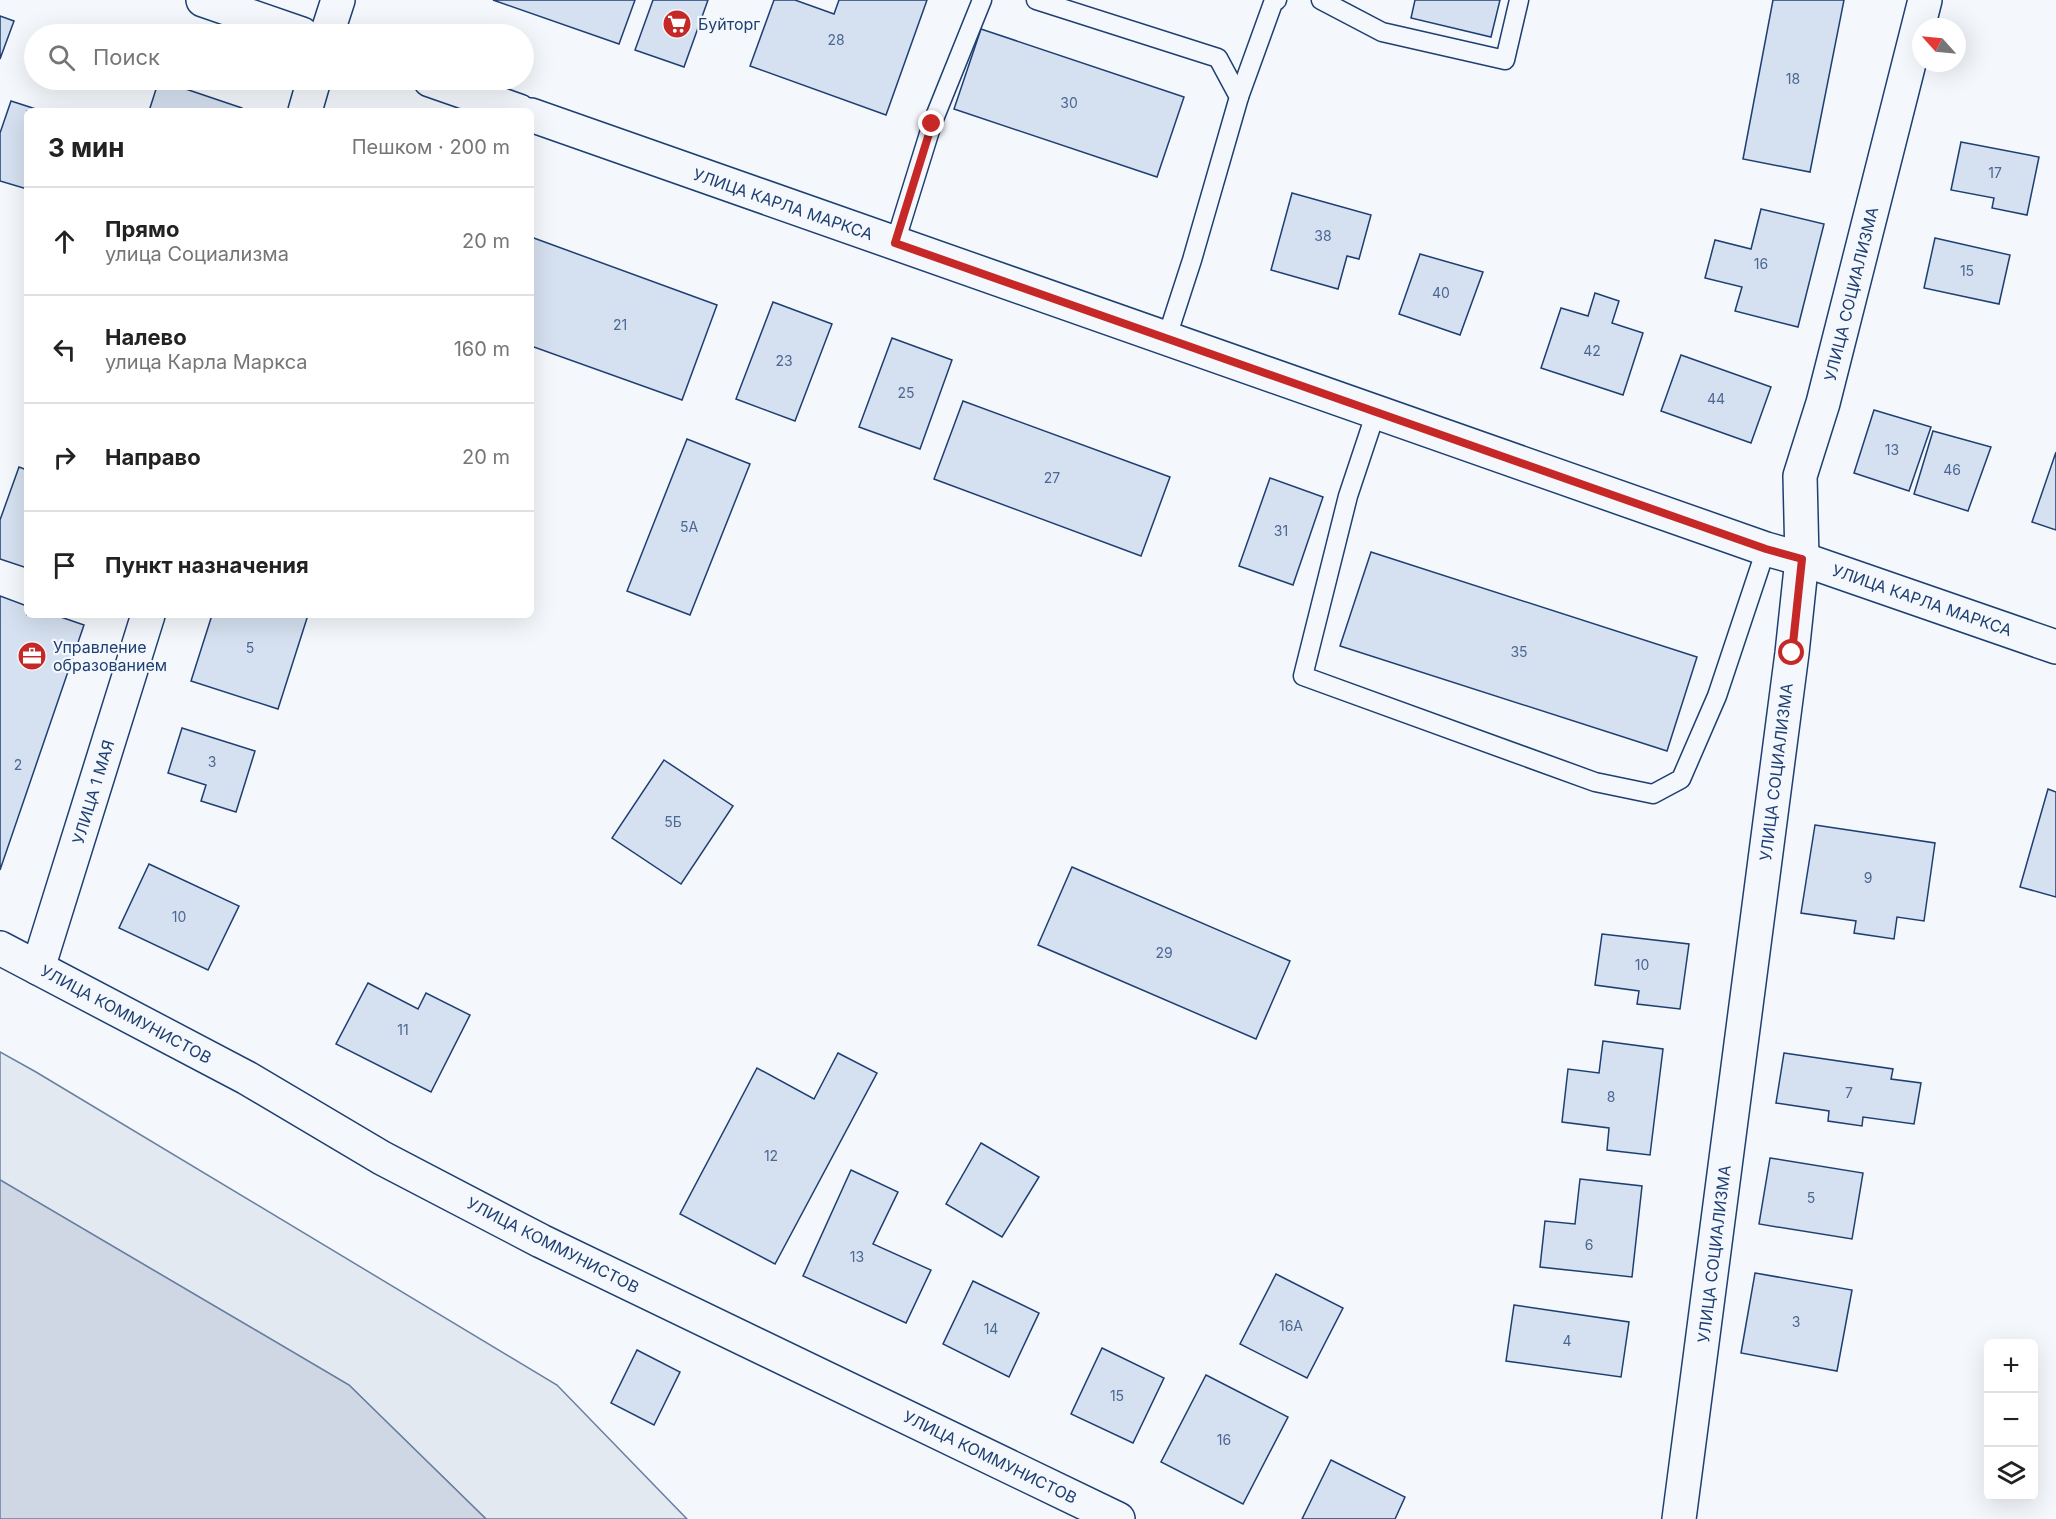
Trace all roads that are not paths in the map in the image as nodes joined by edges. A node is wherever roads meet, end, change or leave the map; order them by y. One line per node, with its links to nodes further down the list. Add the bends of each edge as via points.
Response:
1 (203, 0): 9 (street)
2 (338, 0): 10 (street)
3 (982, 0): 17 (lane, via 932,124)
4 (1036, 0): 13 (lane, via 1218,58)
5 (1277, 0): 13 (lane)
6 (1321, 0): 7 (lane, via 1382,32 1505,60)
7 (1519, 0)
8 (1925, 0): 21 (street, УЛИЦА СОЦИАЛИЗМА, via 1823,403 1800,476)
9 (273, 24)
10 (330, 24)
11 (311, 90): 14 (street)
12 (459, 90): 15 (street)
13 (1239, 97): 18 (lane)
14 (306, 108)
15 (510, 108)
16 (534, 116): 17 (street, УЛИЦА КАРЛА МАРКСА)
17 (895, 243): 18 (street, УЛИЦА КАРЛА МАРКСА)
18 (1166, 340): 19 (street, УЛИЦА КАРЛА МАРКСА)
19 (1376, 412): 20 (street, УЛИЦА КАРЛА МАРКСА); 20 (lane, via 1348,496 1303,676 1596,782 1653,794 1681,779 1717,696)
20 (1766, 549): 21 (street, УЛИЦА КАРЛА МАРКСА)
21 (1802, 559): 23 (street, УЛИЦА КАРЛА МАРКСА); 27 (street, УЛИЦА СОЦИАЛИЗМА)
22 (147, 618): 25 (street, УЛИЦА 1 МАЯ)
23 (2056, 647)
24 (0, 948): 25 (street, УЛИЦА КОММУНИСТОВ)
25 (38, 968): 26 (street, УЛИЦА КОММУНИСТОВ, via 247,1078 382,1158 541,1241)
26 (1118, 1519)
27 (1679, 1519)

